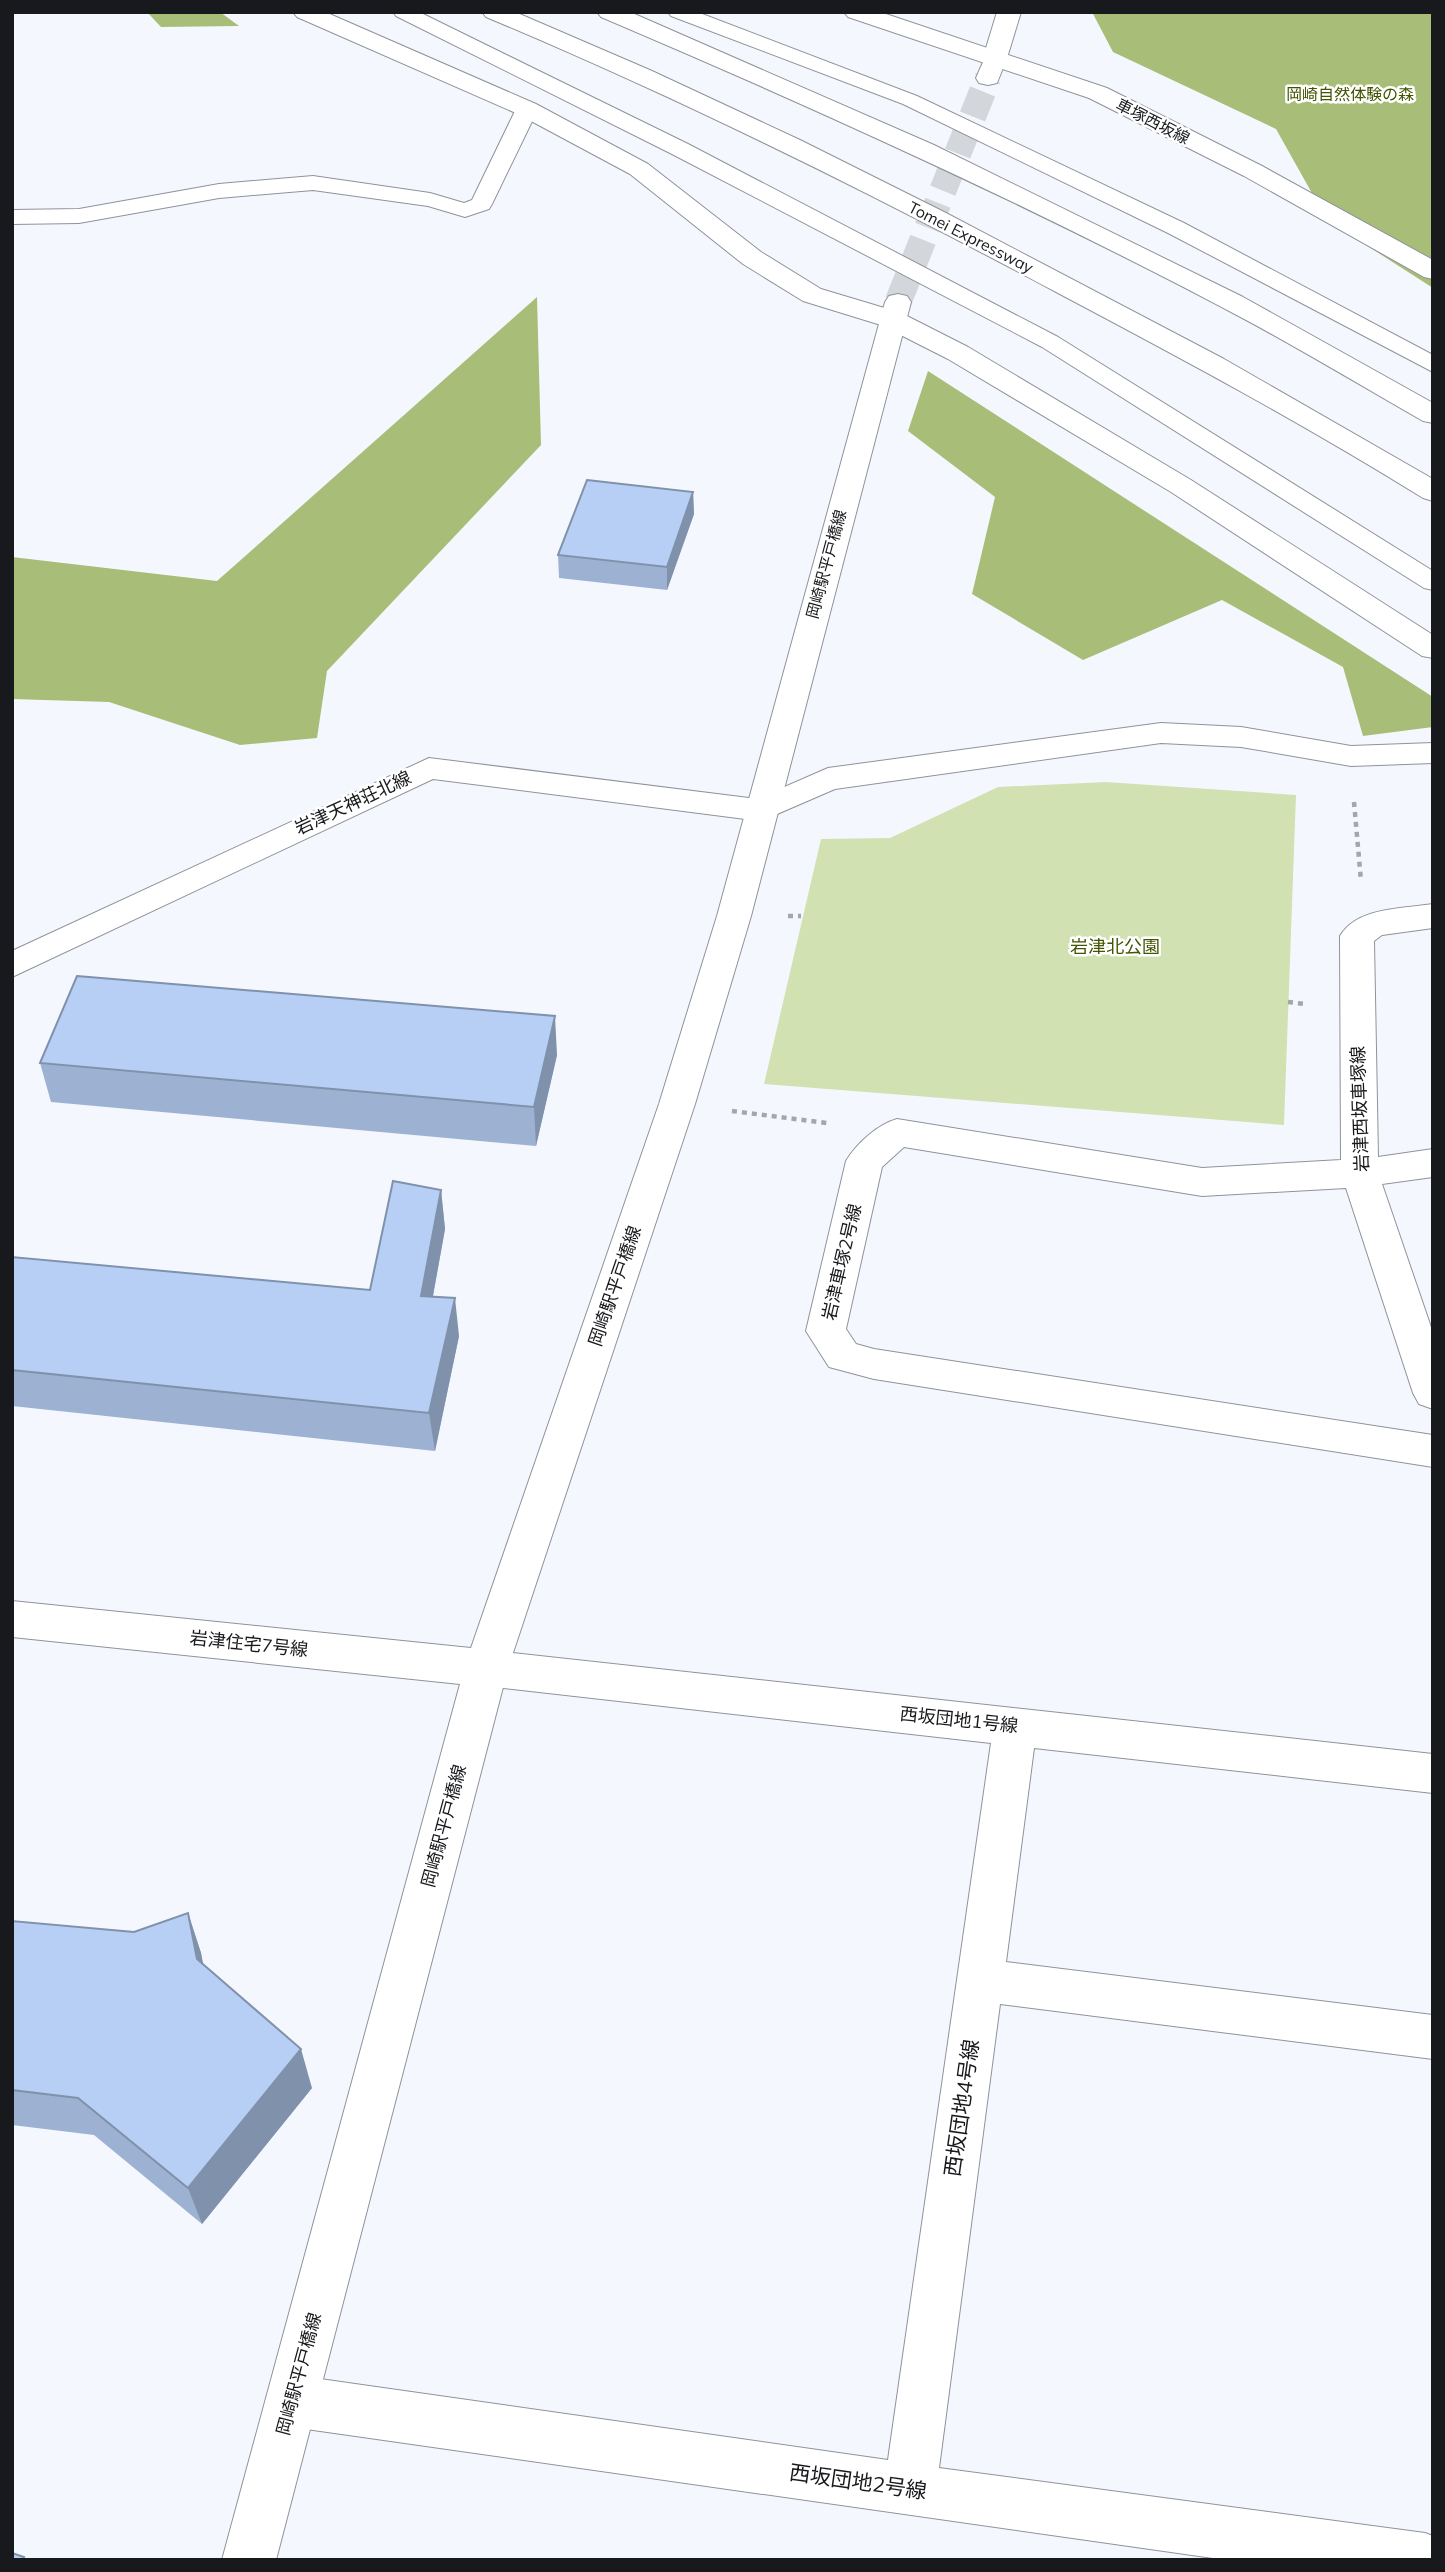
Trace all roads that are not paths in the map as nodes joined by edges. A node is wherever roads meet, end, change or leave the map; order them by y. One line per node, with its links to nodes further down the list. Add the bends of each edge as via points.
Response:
1 (305, 12): 9 (main road)
2 (403, 12): 16 (lane, via 680,149 1050,342)
3 (494, 12): 15 (main road, Tomei Expressway, via 762,131 982,241 1214,365)
4 (609, 12): 14 (main road, via 800,92 1001,185 1237,304)
5 (678, 12): 13 (lane, via 910,100 1175,228)
6 (856, 12): 8 (main road, 車塚西坂線)
7 (1009, 12): 8 (main road)
8 (991, 68): 11 (main road, 車塚西坂線, via 1098,93 1253,171)
9 (527, 109): 10 (lane, via 481,204 466,209 313,183 219,191 79,216); 12 (main road, via 639,169 752,258 812,295)
10 (12, 217)
11 (1433, 271)
12 (894, 311): 17 (main road, via 1181,486); 19 (main road, 岡崎駅平戸橋線)
13 (1433, 366)
14 (1433, 415)
15 (1433, 492)
16 (1433, 582)
17 (1433, 649)
18 (1433, 753): 19 (main road, via 1350,756 1241,737 1161,733 828,779)
19 (761, 810): 21 (main road, 岩津天神荘北線, via 429,768); 27 (main road, 岡崎駅平戸橋線, via 677,1104)
20 (1433, 916): 23 (main road, 岩津西坂車塚線, via 1373,925 1357,936)
21 (12, 965)
22 (1433, 1163): 23 (main road)
23 (1360, 1173): 24 (main road, 岩津西坂車塚線); 25 (main road, 岩津車塚2号線, via 1202,1182 897,1132 865,1161 826,1331 843,1356 874,1364)
24 (1433, 1392)
25 (1433, 1451)
26 (12, 1619): 27 (main road, 岩津住宅7号線)
27 (486, 1668): 28 (main road, 西坂団地1号線); 32 (main road, 岡崎駅平戸橋線)
28 (1015, 1727): 29 (main road, 西坂団地1号線); 30 (main road, 西坂団地4号線)
29 (1433, 1774)
30 (979, 1980): 31 (main road); 33 (main road, 西坂団地4号線)
31 (1433, 2037)
32 (292, 2401): 33 (main road, 西坂団地2号線); 34 (main road, 岡崎駅平戸橋線)
33 (911, 2490): 35 (main road, 西坂団地2号線)
34 (249, 2560)
35 (1425, 2560)

